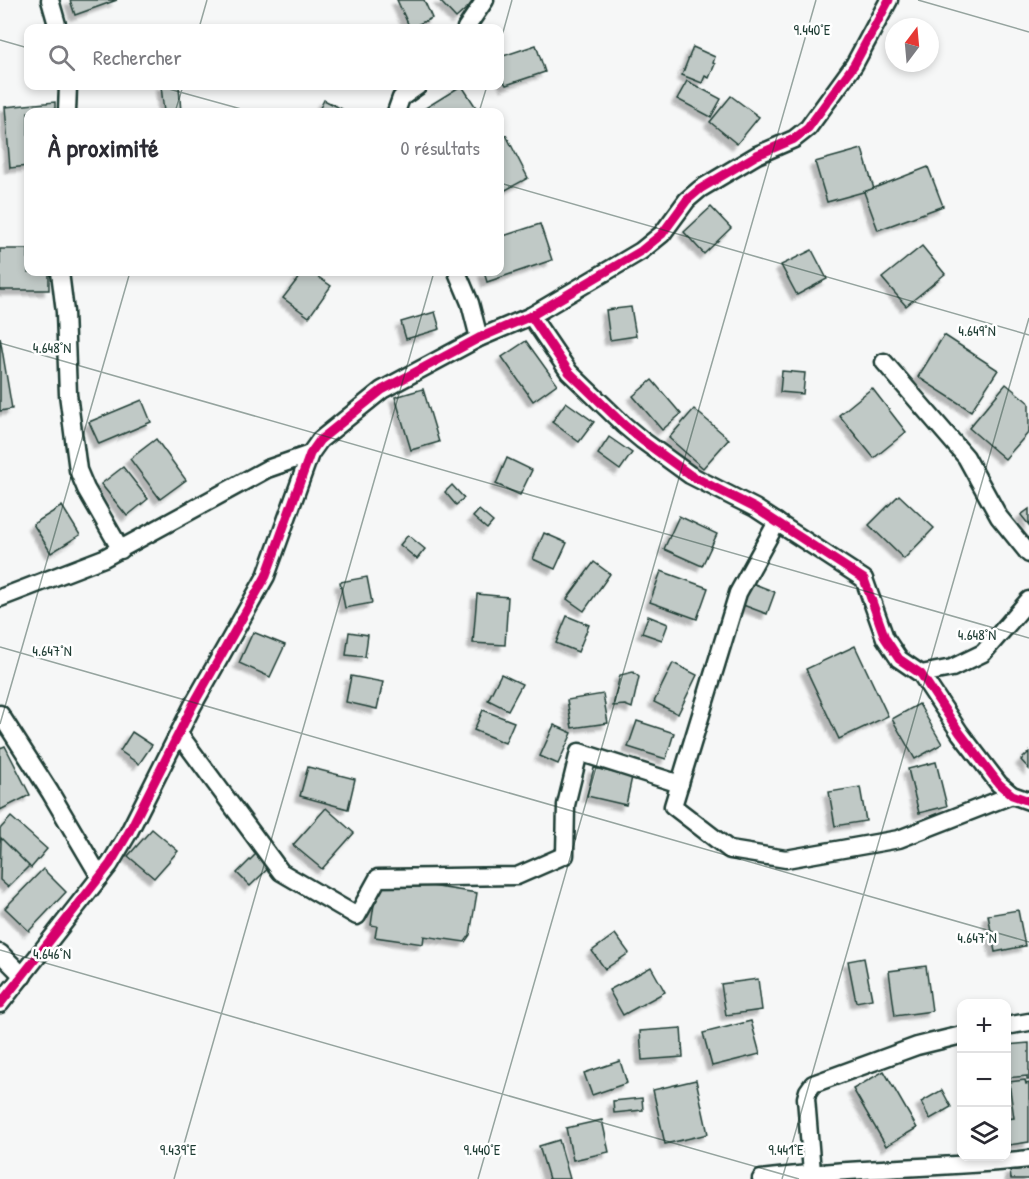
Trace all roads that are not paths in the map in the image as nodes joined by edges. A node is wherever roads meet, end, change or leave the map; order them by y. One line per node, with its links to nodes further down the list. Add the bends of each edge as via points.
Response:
1 (50, 0): 4 (street)
2 (485, 0): 5 (street)
3 (890, 0): 12 (street, via 854,65 808,128 700,189 662,234 641,251)
4 (56, 24)
5 (469, 24)
6 (68, 90): 8 (street)
7 (412, 90): 9 (street, via 401,98)
8 (67, 108)
9 (397, 108)
10 (60, 276): 17 (street, via 68,393 78,470)
11 (460, 276): 13 (street)
12 (531, 316): 13 (street); 16 (street, via 569,372 624,425 690,475)
13 (479, 338): 15 (street, via 382,390 320,440)
14 (884, 362): 18 (street, via 966,457 999,517)
15 (310, 454): 17 (street, via 267,469); 23 (street, via 266,576)
16 (777, 522): 21 (street, via 864,579 891,648 899,659); 24 (street, via 738,593)
17 (121, 550): 19 (street)
18 (1029, 554)
19 (0, 598)
20 (1029, 600): 21 (street, via 983,653 952,668)
21 (921, 674): 25 (street, via 960,733)
22 (0, 714): 27 (street)
23 (179, 734): 24 (street, via 281,872 357,916 378,878 517,876 565,855 566,805 579,752); 27 (street, via 124,841)
24 (680, 784): 25 (street, via 673,806 730,850 786,859 899,839)
25 (1012, 795): 26 (street)
26 (1029, 801)
27 (100, 877): 29 (street)
28 (0, 953): 29 (street)
29 (23, 976): 30 (street)
30 (0, 1004)
31 (1029, 1022): 32 (street)
32 (1011, 1025)
33 (957, 1036): 35 (street, via 917,1046 813,1084 806,1098)
34 (1029, 1159): 35 (street)
35 (815, 1175): 36 (street)
36 (761, 1179)

